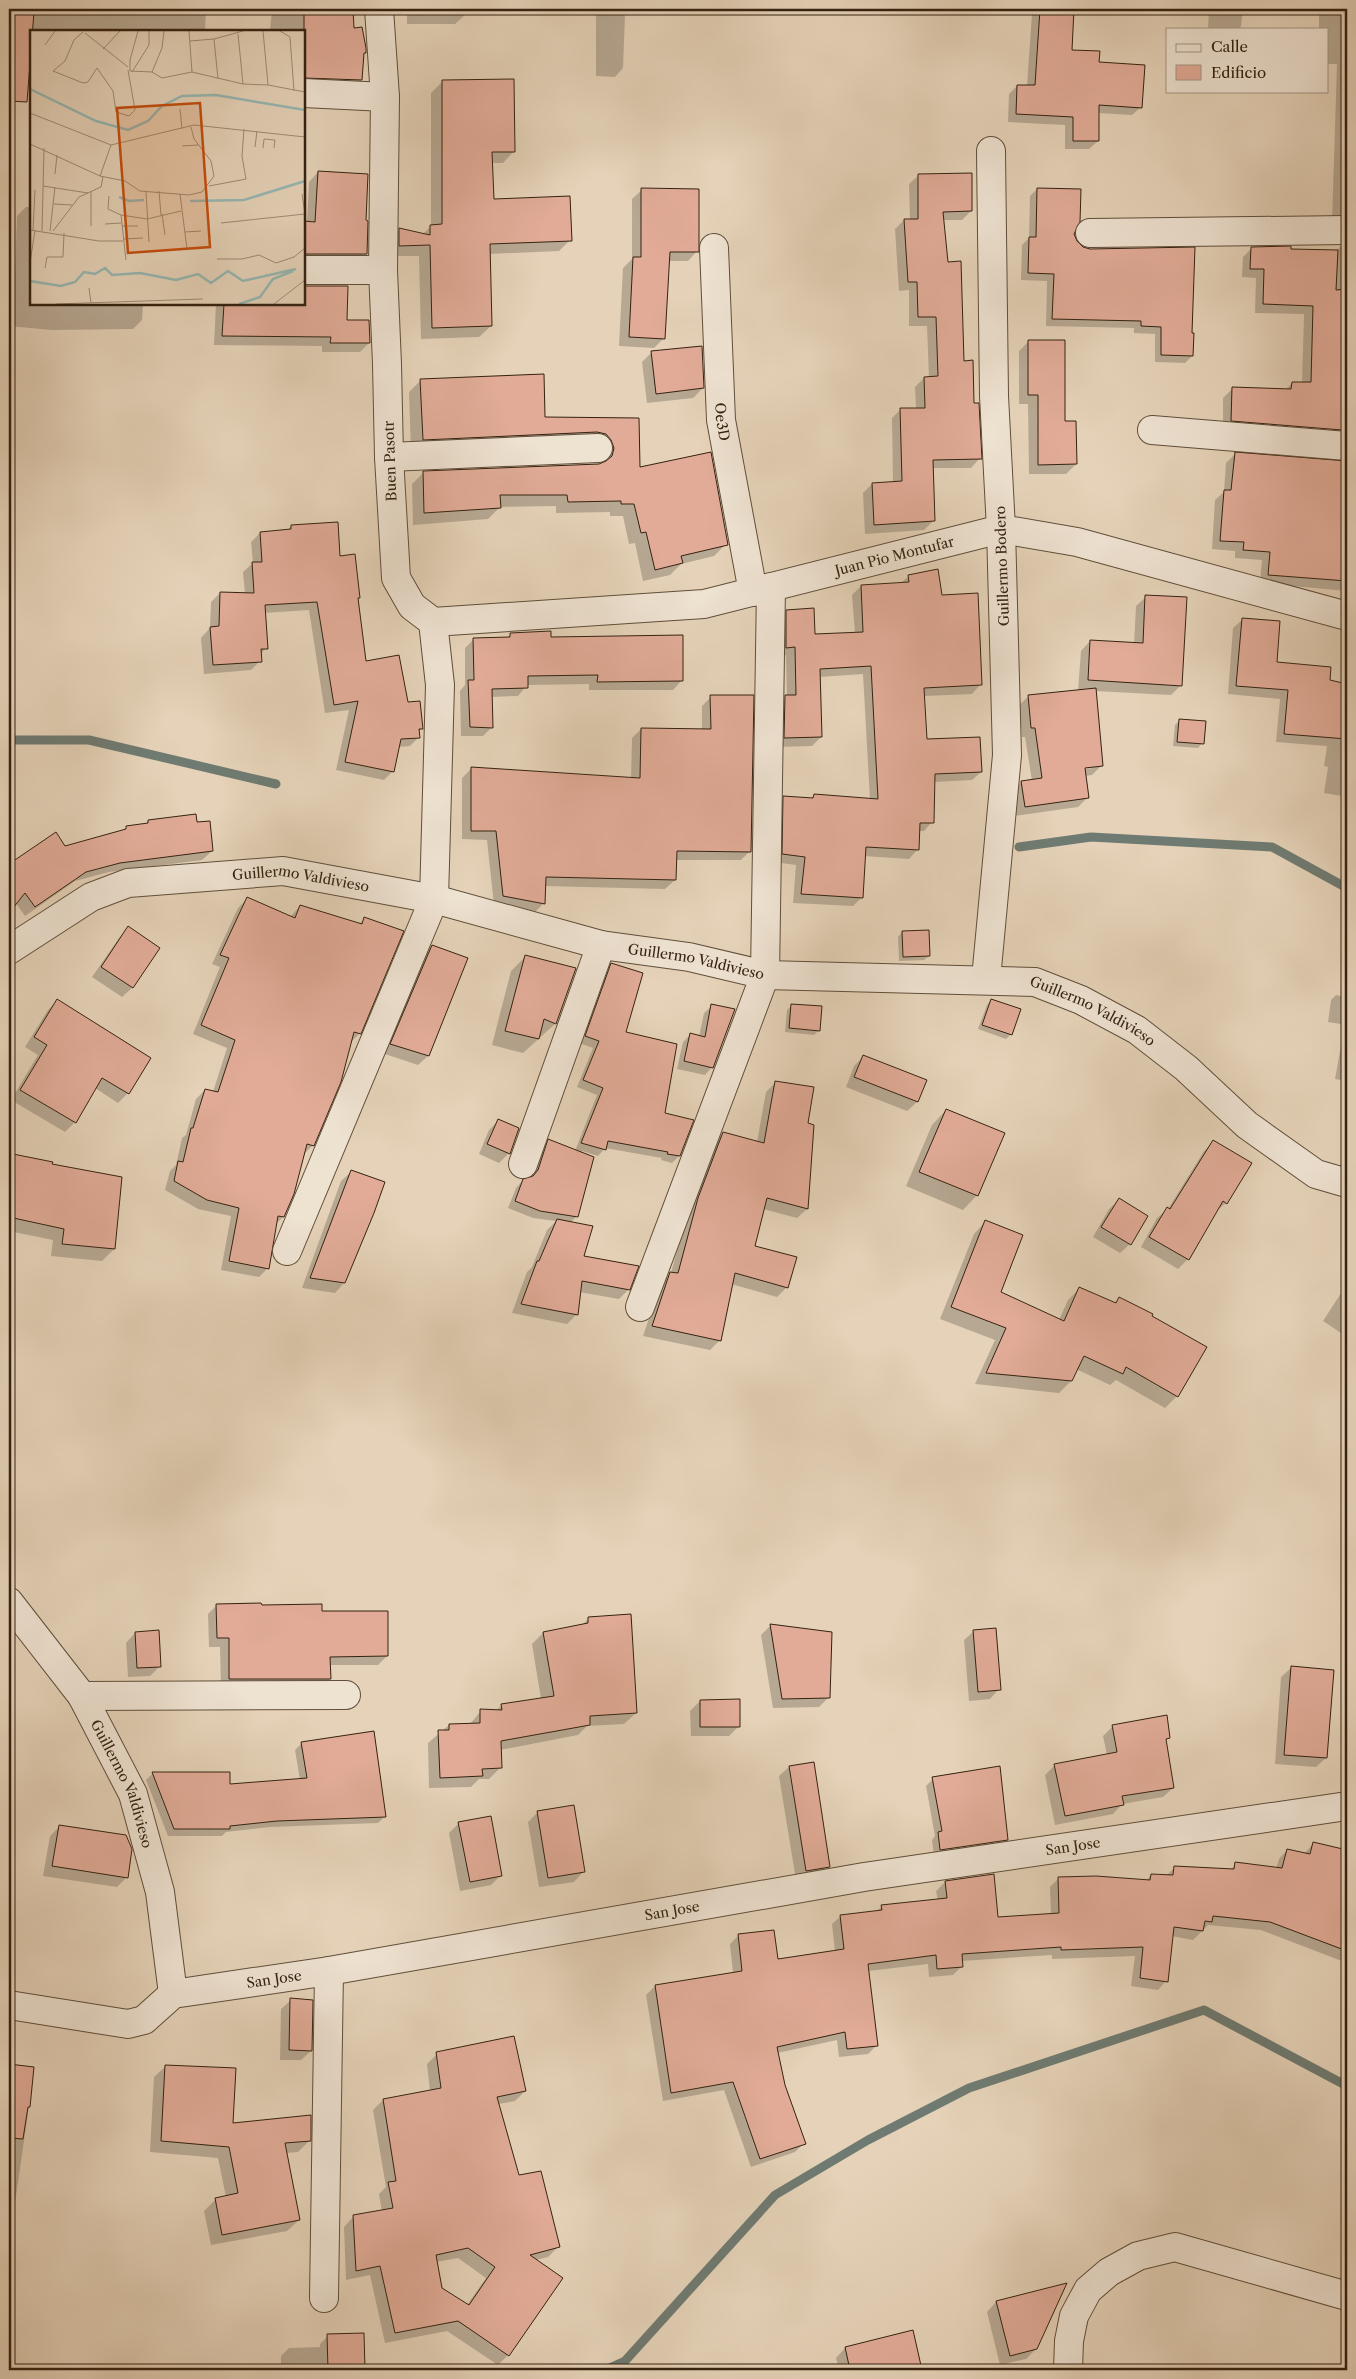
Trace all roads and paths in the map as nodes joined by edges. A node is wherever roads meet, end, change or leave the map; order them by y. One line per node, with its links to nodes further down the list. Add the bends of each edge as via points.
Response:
1 (379, 9): 3 (street, Buen Pasotr)
2 (305, 93): 3 (street)
3 (386, 97): 9 (street, Buen Pasotr)
4 (991, 151): 14 (street, Guillermo Bodero, via 994,396)
5 (1347, 230): 6 (street)
6 (1090, 233)
7 (714, 248): 15 (street, Oe3D, via 721,420)
8 (305, 270): 9 (street)
9 (383, 270): 13 (street, Buen Pasotr)
10 (1152, 430): 11 (street)
11 (1347, 446)
12 (598, 448): 13 (street)
13 (388, 457): 17 (street, Buen Pasotr, via 396,578 412,606)
14 (1001, 529): 15 (street, Juan Pio Montufar); 16 (street, Juan Pio Montufar, via 1076,542); 22 (street, Guillermo Bodero, via 1006,755)
15 (762, 590): 17 (street, Juan Pio Montufar, via 704,604); 21 (street, Oe3D)
16 (1347, 616)
17 (433, 622): 18 (street, via 440,686)
18 (434, 899): 19 (street, Guillermo Valdivieso); 20 (street, Guillermo Valdivieso, via 283,871 128,883 91,897); 25 (street)
19 (601, 945): 21 (street, Guillermo Valdivieso, via 689,957); 23 (street)
20 (9, 950)
21 (765, 975): 22 (street, Guillermo Valdivieso); 26 (street, Oe3D)
22 (986, 979): 24 (street, Guillermo Valdivieso, via 1035,982 1081,1000 1137,1030 1186,1068 1247,1125 1316,1174)
23 (523, 1164)
24 (1347, 1183)
25 (287, 1251)
26 (640, 1306)
27 (9, 1602): 29 (street, Guillermo Valdivieso)
28 (346, 1695): 29 (street)
29 (82, 1696): 32 (street, Guillermo Valdivieso, via 132,1794 160,1892)
30 (1347, 1806): 31 (street, San Jose, via 864,1877)
31 (329, 1970): 32 (street, San Jose); 35 (street)
32 (173, 1994): 33 (street, via 144,2020 128,2024)
33 (9, 2005)
34 (1347, 2296): 36 (street, via 1175,2247 1138,2256 1109,2272 1088,2290 1074,2316)
35 (324, 2298)
36 (1068, 2370)

